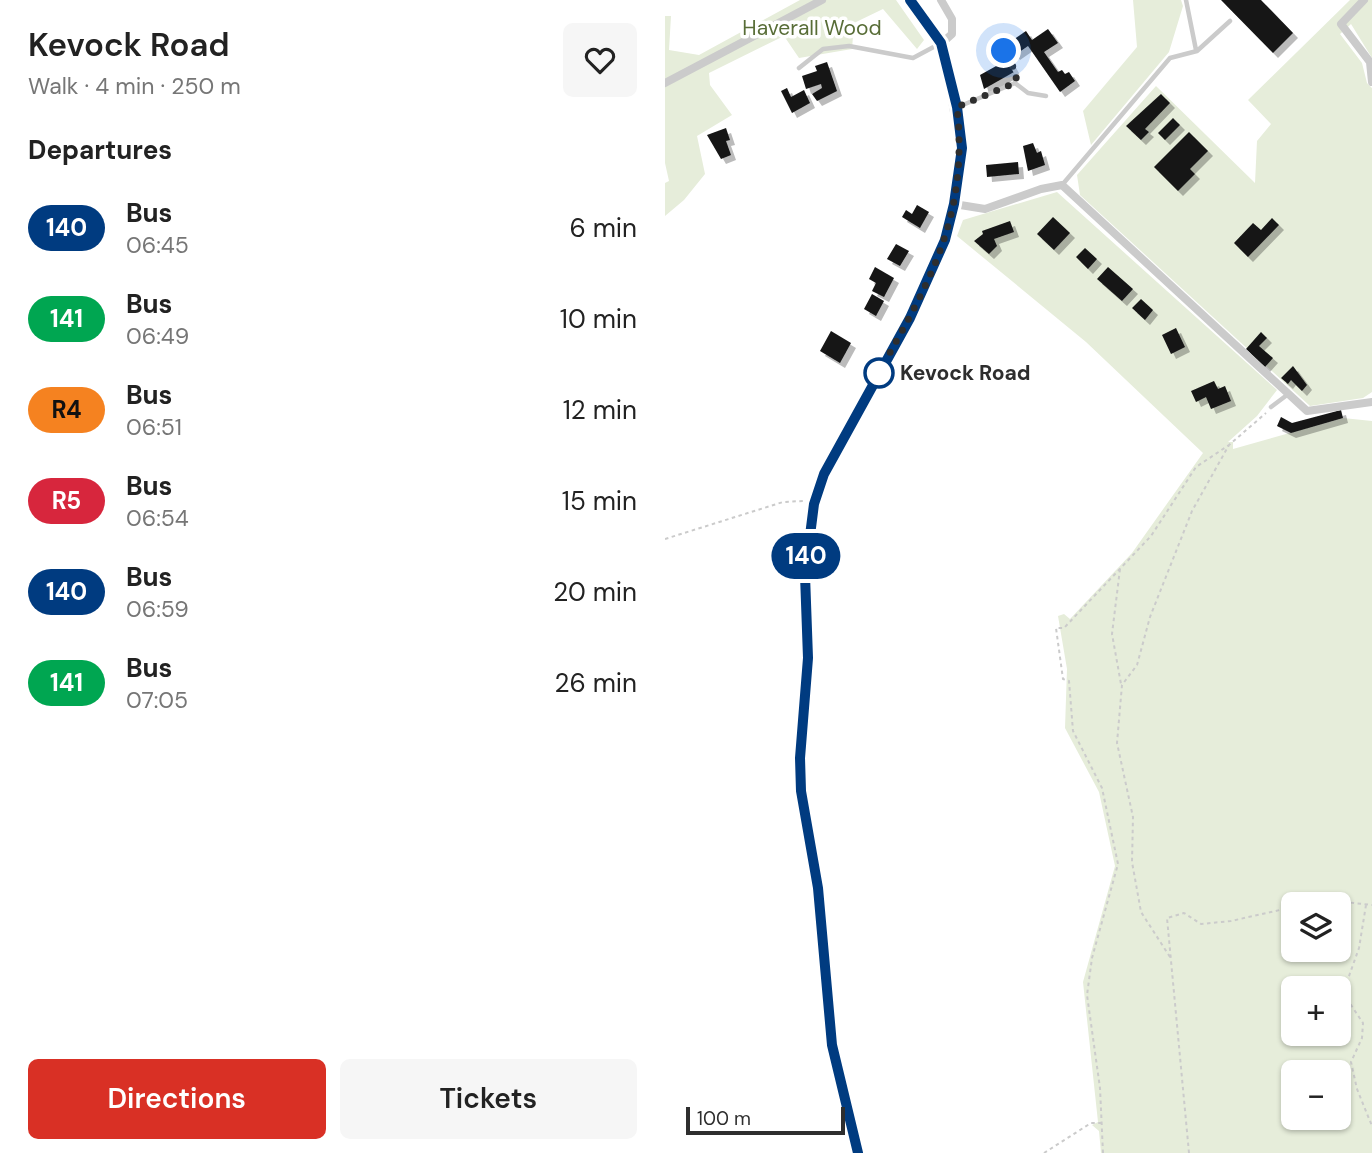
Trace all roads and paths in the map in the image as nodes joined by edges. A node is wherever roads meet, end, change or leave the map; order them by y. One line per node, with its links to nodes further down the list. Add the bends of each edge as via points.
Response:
1 (822, 0): 12 (street)
2 (910, 0): 7 (main road)
3 (941, 0): 7 (street, via 952,19 952,34)
4 (1186, 0): 9 (lane)
5 (1364, 0): 11 (street, via 1342,24 1370,62)
6 (1230, 21): 9 (lane)
7 (941, 43): 10 (lane, via 913,58 849,46 823,49); 15 (main road)
8 (1004, 51): 13 (lane, via 1017,74)
9 (1196, 51): 16 (lane, via 1170,58)
10 (799, 68)
11 (1372, 82)
12 (665, 83)
13 (1015, 83): 14 (lane, via 1028,93); 15 (lane)
14 (1046, 96)
15 (957, 107): 17 (main road, via 962,148)
16 (1062, 185): 17 (street, via 985,209); 18 (street)
17 (954, 204): 22 (main road, via 933,269 837,447)
18 (1287, 395): 19 (street, via 1307,411); 20 (lane)
19 (1372, 402)
20 (1271, 407): 21 (path)
21 (1229, 445): 24 (path, via 1196,467 1151,536); 25 (path, via 1192,512 1150,617 1137,665)
22 (814, 504): 23 (path, via 783,502); 33 (main road, via 805,575 808,658 801,791 818,888 832,1045)
23 (665, 539)
24 (1120, 569): 25 (path, via 1112,634); 31 (path, via 1064,628 1056,628 1063,679 1069,681 1073,731 1102,788 1118,864 1092,958 1087,995)
25 (1122, 685): 30 (path, via 1117,743 1133,817 1132,862 1141,912)
26 (1351, 903): 27 (path)
27 (1366, 905): 28 (path); 32 (path, via 1359,948 1343,993 1363,1023 1351,1062)
28 (1372, 905)
29 (1281, 910): 30 (path, via 1201,924 1184,913 1167,918)
30 (1170, 957): 36 (path)
31 (1101, 1124): 34 (path, via 1091,1123); 35 (path)
32 (1372, 1126)
33 (858, 1153)
34 (1044, 1153)
35 (1104, 1153)
36 (1189, 1153)

